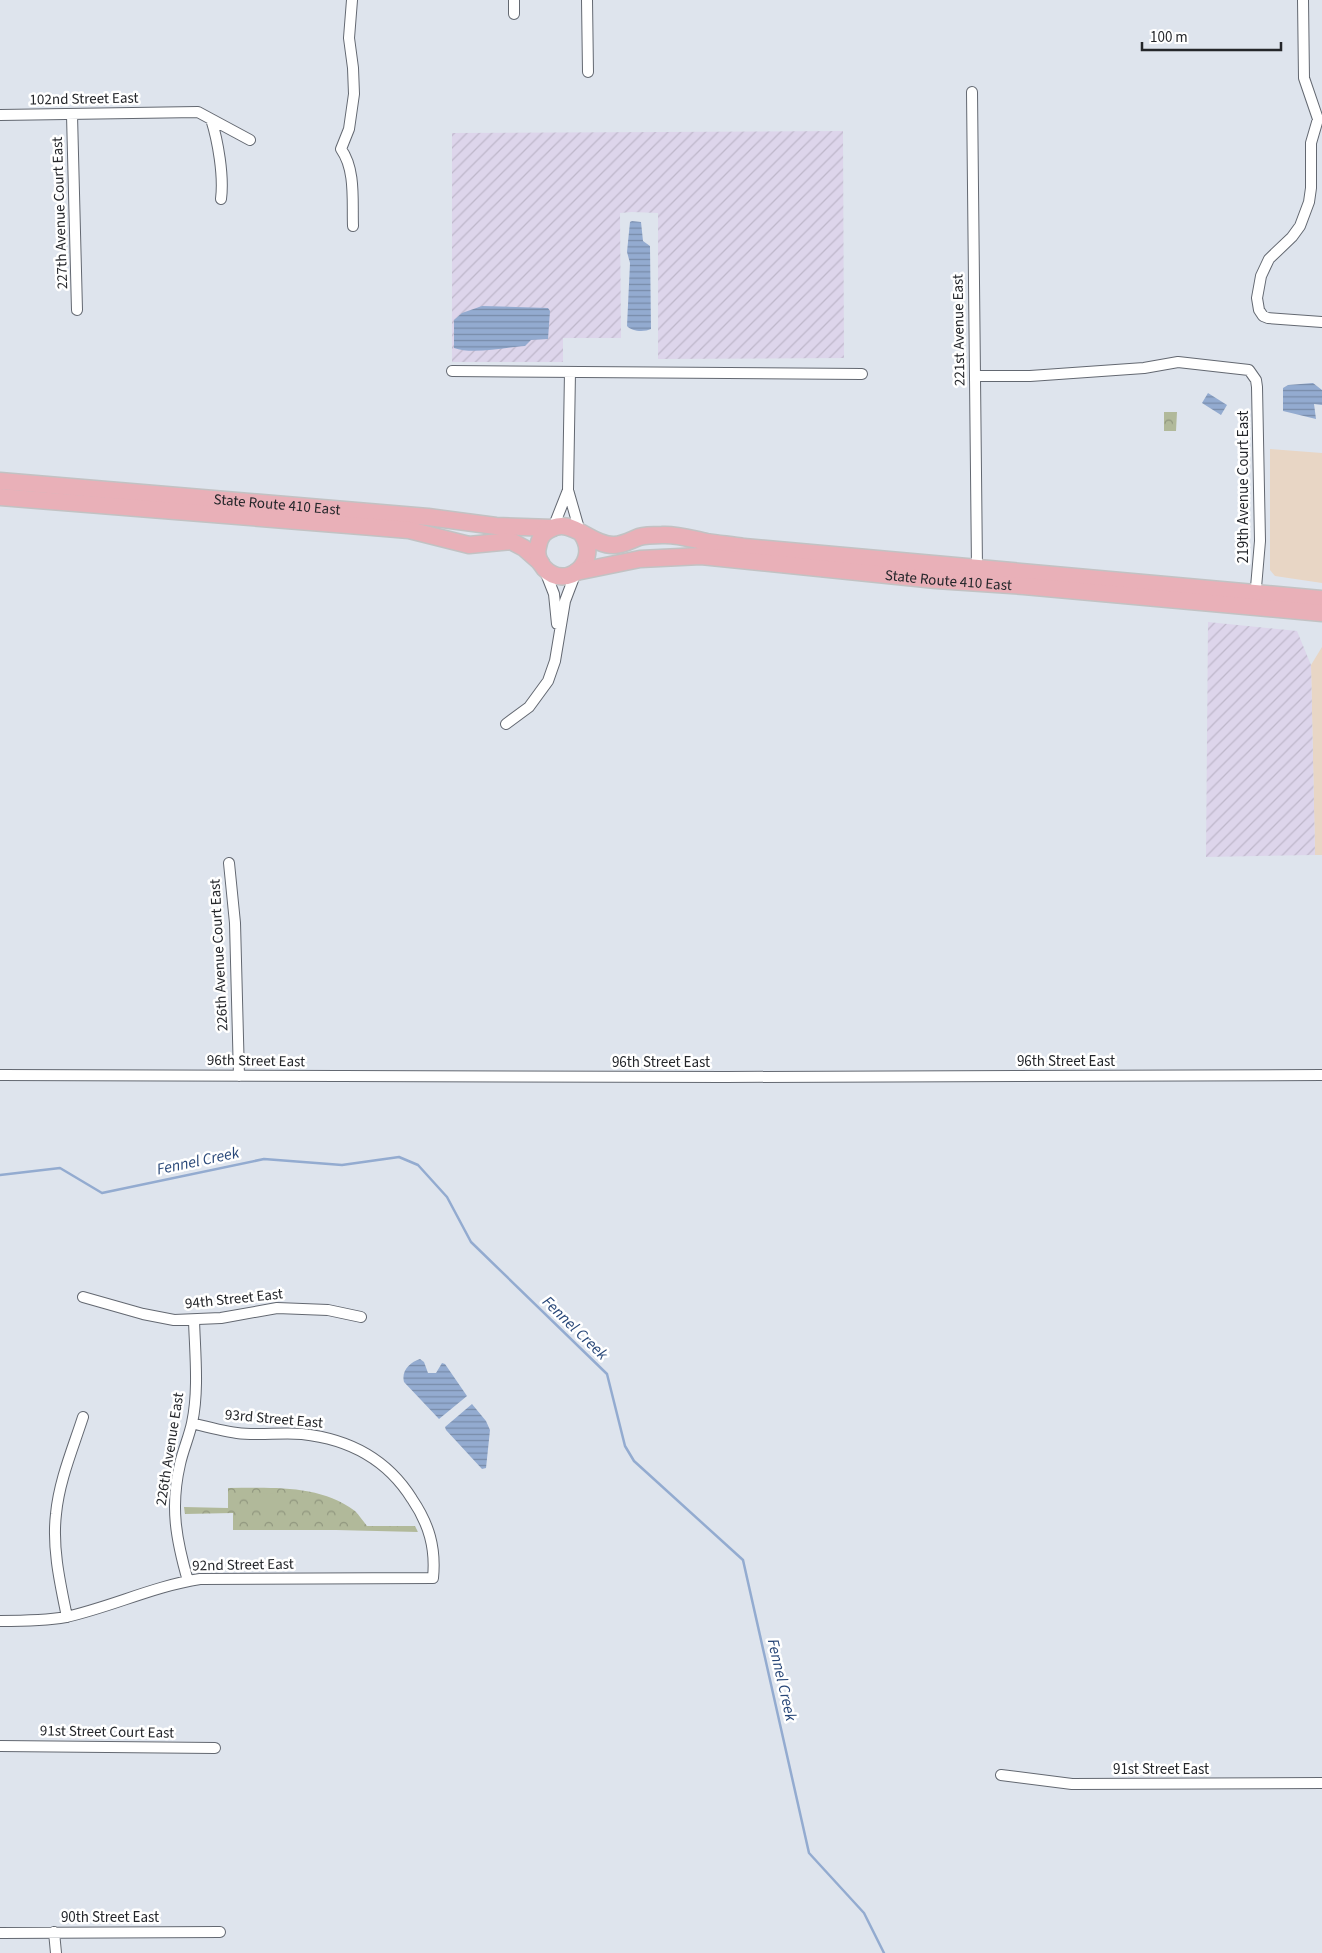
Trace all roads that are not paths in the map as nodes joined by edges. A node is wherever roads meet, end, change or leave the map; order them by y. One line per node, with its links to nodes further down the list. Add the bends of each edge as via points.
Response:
1 (352, 0): 14 (street, via 349,38 354,94 349,129 341,150 350,174)
2 (514, 0): 5 (street)
3 (587, 0): 6 (street)
4 (1303, 0): 11 (street, via 1304,78)
5 (514, 14)
6 (588, 72)
7 (972, 92): 20 (street, 221st Avenue East)
8 (0, 115): 9 (street, 102nd Street East)
9 (72, 115): 10 (street, 102nd Street East, via 198,112); 15 (street, 227th Avenue Court East)
10 (211, 119): 12 (street); 13 (street, via 220,167)
11 (1320, 120): 16 (street, via 1311,142 1311,188 1305,216 1292,237 1269,259 1258,286 1262,316)
12 (250, 140)
13 (221, 199)
14 (353, 226)
15 (77, 310)
16 (1322, 322)
17 (452, 372): 18 (street)
18 (570, 372): 19 (street); 22 (street)
19 (862, 374)
20 (975, 376): 27 (street, 221st Avenue East); 30 (street, 219th Avenue Court East, via 1030,376 1144,368 1178,362 1249,370 1257,387 1260,541)
21 (0, 481): 24 (main road, State Route 410 East, via 428,517 496,526)
22 (568, 490): 24 (street); 25 (street)
23 (0, 497): 26 (main road, State Route 410 East, via 400,530 469,545 511,541 524,548)
24 (553, 528): 25 (main road, via 565,526); 26 (main road, via 540,540 537,552)
25 (581, 533): 27 (main road, State Route 410 East, via 594,541 613,545 641,537 674,534 744,547); 28 (main road, via 587,544 587,556)
26 (542, 566): 28 (main road, via 554,575); 32 (street, via 554,594)
27 (977, 568): 30 (main road, State Route 410 East)
28 (576, 572): 30 (main road, State Route 410 East, via 640,559 701,556 927,579); 32 (street, via 565,601)
29 (1322, 599): 30 (main road, State Route 410 East)
30 (1255, 600): 31 (main road, State Route 410 East)
31 (1322, 613)
32 (558, 640): 33 (street, via 554,667 543,691 529,707)
33 (506, 724)
34 (229, 863): 37 (street, 226th Avenue Court East, via 235,923)
35 (0, 1074): 37 (street, 96th Street East)
36 (1322, 1075): 37 (street, 96th Street East)
37 (239, 1076)
38 (83, 1297): 40 (street, 94th Street East, via 143,1314)
39 (361, 1317): 40 (street, 94th Street East, via 328,1310 278,1308)
40 (194, 1320): 42 (street, 226th Avenue East)
41 (83, 1417): 45 (street, via 56,1515 57,1564)
42 (192, 1423): 43 (street, 93rd Street East, via 237,1433 318,1436 352,1446 380,1462 395,1475 418,1508 431,1536 435,1561); 44 (street, 226th Avenue East, via 180,1465 175,1505 176,1537)
43 (433, 1578): 44 (street, 92nd Street East)
44 (188, 1581): 45 (street, 92nd Street East)
45 (67, 1616): 46 (street, 92nd Street East)
46 (0, 1621)
47 (0, 1746): 48 (street, 91st Street Court East)
48 (215, 1748)
49 (1001, 1775): 50 (street, 91st Street East, via 1072,1784)
50 (1322, 1783)
51 (54, 1932): 52 (street, 90th Street East); 53 (street, 90th Street East); 54 (street)
52 (220, 1932)
53 (0, 1933)
54 (56, 1953)

